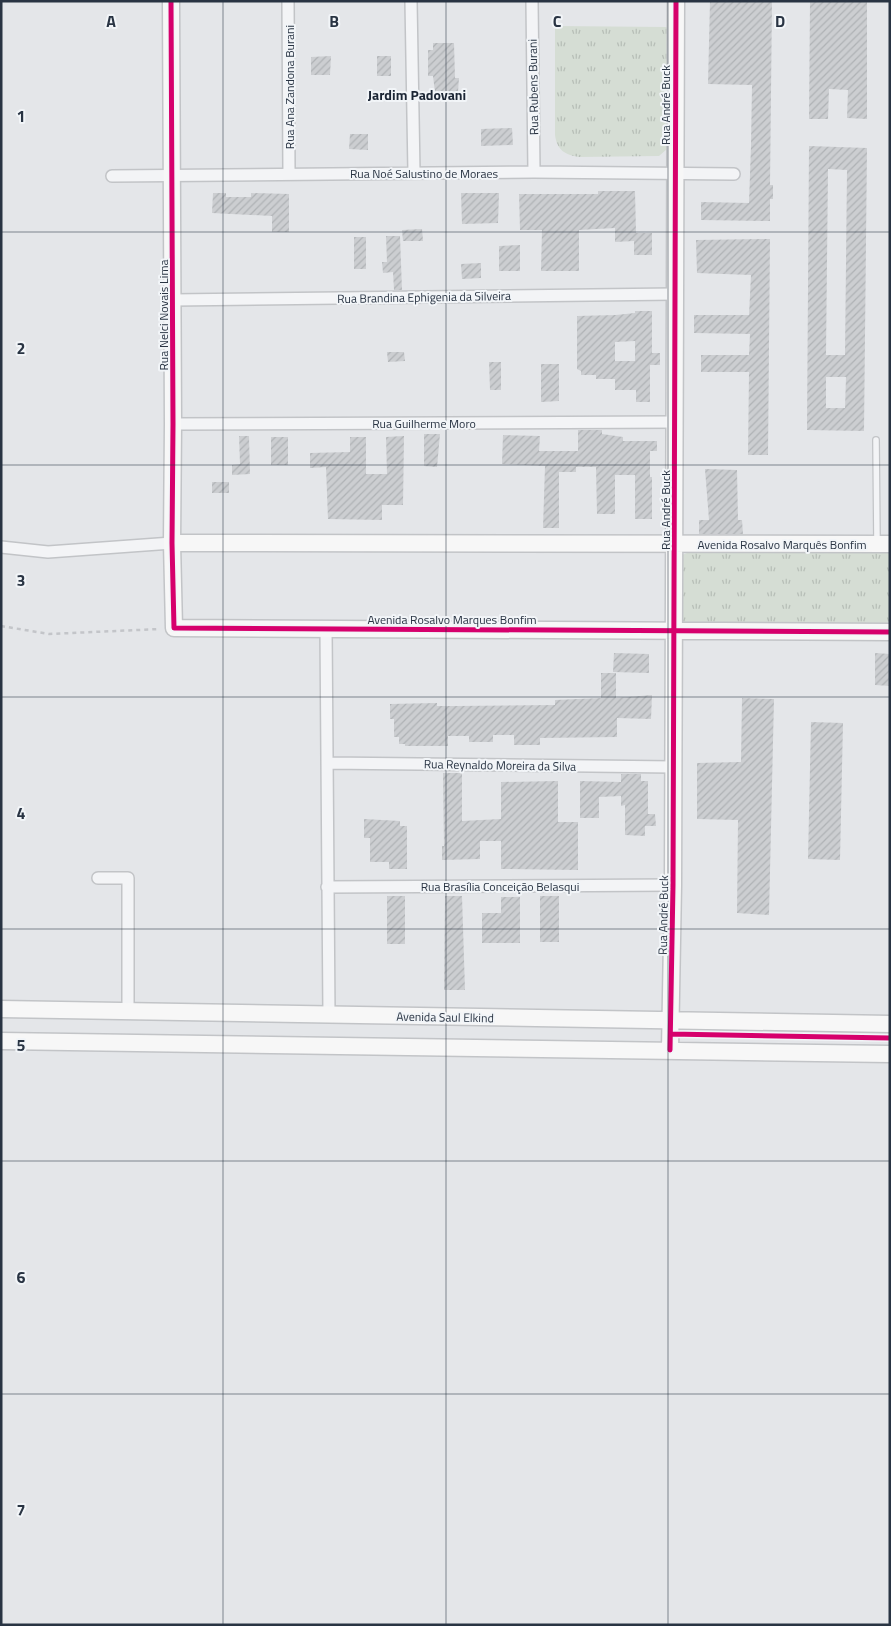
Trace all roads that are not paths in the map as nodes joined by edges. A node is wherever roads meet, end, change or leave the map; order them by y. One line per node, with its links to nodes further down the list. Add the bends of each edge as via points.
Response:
1 (171, 1): 8 (street, Rua Nelci Novais Lima)
2 (288, 1): 9 (street, Rua Ana Zandona Burani)
3 (411, 1): 10 (street)
4 (532, 1): 6 (street, Rua Rubens Burani)
5 (676, 1): 7 (street, Rua André Buck)
6 (534, 172): 7 (street, Rua Noé Salustino de Moraes); 10 (street, Rua Noé Salustino de Moraes)
7 (675, 173): 11 (street, Rua Noé Salustino de Moraes); 13 (street, Rua André Buck)
8 (172, 174): 9 (street, Rua Noé Salustino de Moraes); 12 (street, Rua Noé Salustino de Moraes); 14 (street, Rua Nelci Novais Lima)
9 (289, 174): 10 (street, Rua Noé Salustino de Moraes)
10 (414, 174)
11 (734, 174)
12 (112, 176)
13 (675, 294): 14 (street, Rua Brandina Ephigenia da Silveira); 15 (street, Rua André Buck)
14 (173, 300): 16 (street, Rua Nelci Novais Lima)
15 (676, 422): 16 (street, Rua Guilherme Moro); 20 (street, Rua André Buck)
16 (173, 424): 18 (street, Rua Nelci Novais Lima)
17 (876, 440): 19 (lane)
18 (172, 543): 20 (street); 21 (street, via 48,552); 22 (street, Rua Nelci Novais Lima)
19 (884, 544): 20 (street, Avenida Rosalvo Marquês Bonfim)
20 (675, 545): 24 (street, Rua André Buck)
21 (1, 547)
22 (174, 628): 23 (street, Avenida Rosalvo Marques Bonfim)
23 (326, 629): 24 (street, Avenida Rosalvo Marques Bonfim); 26 (street)
24 (674, 630): 25 (street, Avenida Rosalvo Marques Bonfim); 27 (street, Rua André Buck)
25 (890, 632)
26 (327, 763): 27 (street, Rua Reynaldo Moreira da Silva); 30 (street)
27 (673, 767): 29 (street, Rua André Buck)
28 (98, 878): 32 (street, via 128,878)
29 (673, 885): 30 (street, Rua Brasília Conceição Belasqui); 34 (street, Rua André Buck)
30 (327, 887): 33 (street)
31 (1, 1009): 32 (street, Avenida Saul Elkind)
32 (128, 1010): 33 (street, Avenida Saul Elkind)
33 (329, 1015): 34 (street, Avenida Saul Elkind)
34 (672, 1019): 35 (street, Avenida Saul Elkind); 37 (street, Rua André Buck)
35 (890, 1024)
36 (1, 1041): 37 (street)
37 (670, 1050): 38 (street)
38 (890, 1054)

